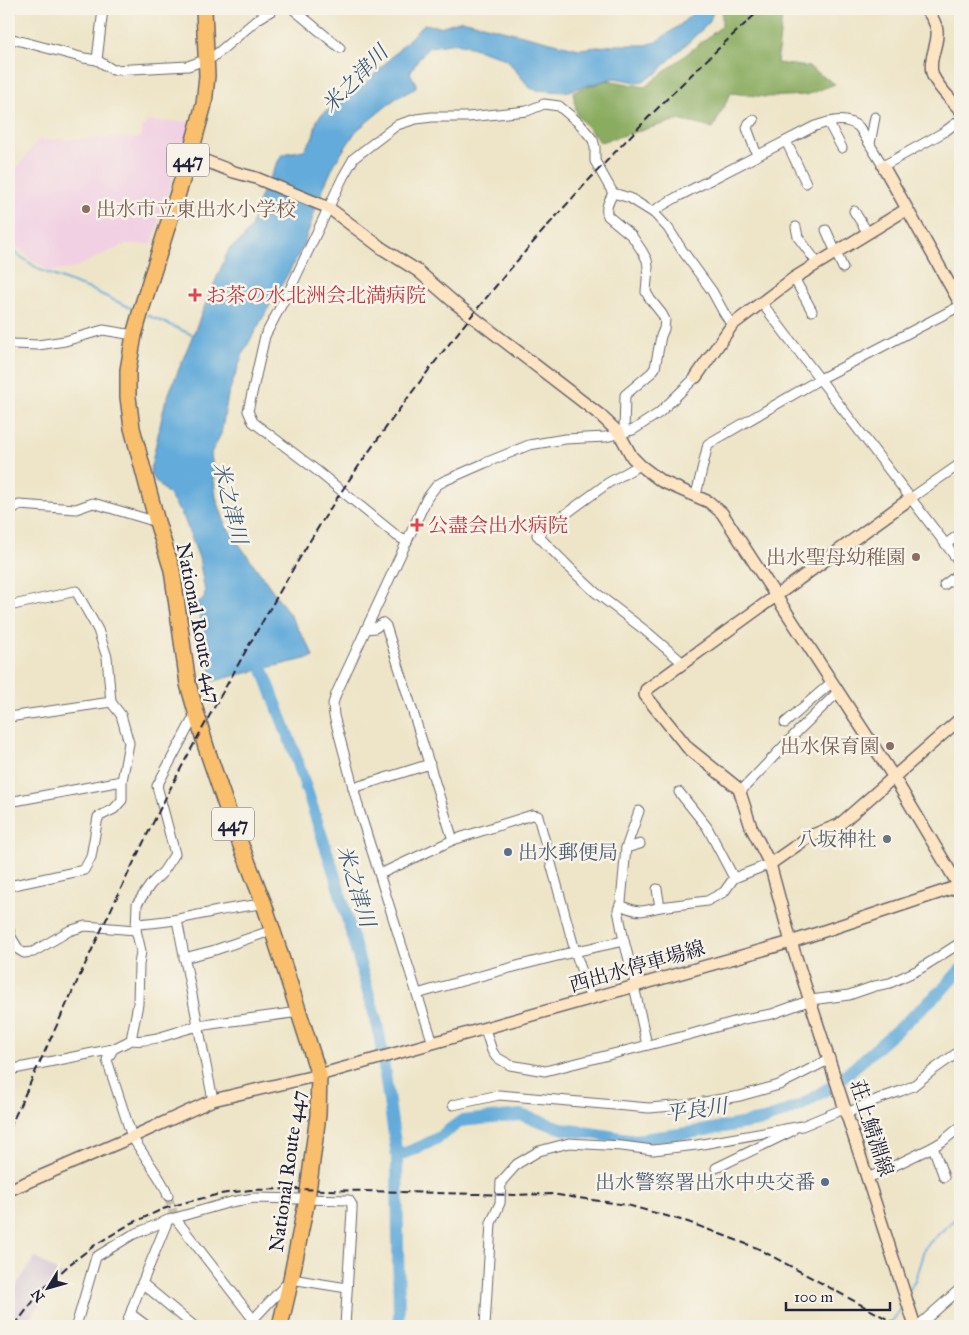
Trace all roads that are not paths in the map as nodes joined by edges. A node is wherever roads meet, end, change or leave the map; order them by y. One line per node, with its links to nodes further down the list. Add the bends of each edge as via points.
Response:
1 (103, 9): 9 (street)
2 (204, 9): 8 (highway, National Route 447 / 447)
3 (274, 9): 8 (street)
4 (295, 9): 7 (street)
5 (926, 9): 10 (street, via 937,32 931,60 934,76)
6 (9, 38): 9 (street)
7 (340, 48)
8 (207, 59): 9 (street, via 188,66 113,70); 18 (highway, National Route 447 / 447, via 204,104)
9 (97, 60)
10 (960, 110)
11 (875, 117): 16 (street)
12 (754, 120): 19 (street, via 747,128)
13 (960, 120): 20 (street)
14 (828, 122): 15 (street); 16 (street, via 843,120 854,123); 17 (street)
15 (786, 141): 19 (street); 21 (street)
16 (870, 144): 20 (street)
17 (842, 148)
18 (190, 155): 23 (street); 38 (highway, National Route 447 / 447)
19 (757, 155): 26 (street, via 677,197)
20 (883, 166): 24 (street)
21 (806, 183)
22 (613, 193): 23 (street, via 595,161 593,140 559,106 544,104 527,111 432,117 397,125 354,158); 26 (street, via 630,198); 42 (street, via 606,212 632,236 647,260 646,292 665,320 654,368 625,395 626,416)
23 (329, 208): 42 (street, via 418,271); 50 (street, via 265,336 248,411 253,422)
24 (906, 210): 29 (street); 35 (street)
25 (854, 211): 29 (street)
26 (654, 213): 37 (street, via 712,291)
27 (796, 227): 31 (street, via 798,237)
28 (826, 230): 30 (street)
29 (868, 233): 30 (street)
30 (837, 252): 31 (street); 32 (street)
31 (818, 264): 33 (street)
32 (843, 268)
33 (794, 278): 34 (street); 36 (street)
34 (761, 302): 37 (street); 41 (street)
35 (960, 305): 41 (street)
36 (812, 311)
37 (732, 325): 40 (street)
38 (134, 335): 39 (street, via 103,330 65,341); 48 (highway, National Route 447 / 447, via 128,370 128,397 132,428)
39 (10, 346)
40 (696, 377): 42 (street, via 659,413 634,430)
41 (820, 379): 45 (street, via 708,444); 46 (street)
42 (621, 433): 44 (street, via 632,457); 50 (street, via 530,445 444,481 426,498)
43 (960, 464): 46 (street)
44 (640, 465): 45 (street, via 661,481); 58 (street, via 608,483 538,535 594,592)
45 (696, 495): 55 (street, via 722,513)
46 (911, 498): 51 (street); 55 (street)
47 (10, 510): 48 (street, via 19,505 76,509 93,503)
48 (157, 522): 62 (highway, National Route 447 / 447, via 172,570 188,684)
49 (960, 534): 51 (street)
50 (407, 542): 57 (street)
51 (946, 544): 52 (street)
52 (960, 561)
53 (960, 573): 54 (street)
54 (944, 585)
55 (776, 595): 58 (street); 59 (street)
56 (9, 606): 61 (street, via 76,591 98,630 107,657)
57 (366, 629): 66 (street, via 383,623 386,626); 69 (street, via 334,704 334,716)
58 (683, 663): 71 (street, via 646,690 645,695 688,748)
59 (832, 682): 60 (street); 65 (street)
60 (838, 692): 67 (street); 71 (street)
61 (111, 702): 63 (street); 68 (street, via 121,715 129,743)
62 (196, 712): 83 (highway, National Route 447 / 447, via 231,820); 87 (street, via 157,786 175,854 137,904)
63 (9, 717)
64 (960, 718): 67 (street)
65 (785, 723)
66 (430, 764): 69 (street); 74 (street)
67 (893, 776): 77 (street, via 839,825 810,836); 81 (street)
68 (122, 781): 72 (street); 80 (street, via 122,800 114,809 98,817 91,857 84,870)
69 (353, 788): 78 (street)
70 (679, 792): 79 (street, via 707,826)
71 (740, 792): 77 (street, 荘上鯖淵線, via 751,827)
72 (9, 802)
73 (638, 811): 76 (street)
74 (453, 840): 78 (street); 93 (street, via 532,815 538,816)
75 (640, 844): 76 (street)
76 (626, 848): 84 (street)
77 (770, 864): 79 (street); 91 (street, 荘上鯖淵線)
78 (380, 874): 96 (street)
79 (734, 878): 85 (street, via 724,892 707,901)
80 (9, 886)
81 (960, 887): 91 (street, 西出水停車場線)
82 (657, 889): 85 (street)
83 (264, 904): 86 (street); 89 (highway, National Route 447 / 447)
84 (620, 905): 85 (street, via 641,912); 90 (street, via 618,910)
85 (660, 907)
86 (177, 920): 87 (street); 94 (street)
87 (136, 927): 88 (street, via 85,926 69,931 33,952 24,953 19,950); 102 (street, via 141,951 138,1004)
88 (9, 929)
89 (273, 930): 94 (street); 99 (highway, National Route 447 / 447)
90 (624, 941): 93 (street); 95 (street)
91 (792, 942): 95 (street, 西出水停車場線); 98 (street, 荘上鯖淵線)
92 (960, 943): 98 (street, via 918,970 890,983 849,995)
93 (575, 951): 96 (street); 97 (street)
94 (184, 958): 100 (street)
95 (635, 986): 97 (street, 西出水停車場線); 104 (street)
96 (417, 994): 103 (street)
97 (590, 998): 101 (street, 西出水停車場線)
98 (811, 1000): 104 (street, via 772,1014); 107 (street, 荘上鯖淵線)
99 (299, 1012): 100 (street); 109 (highway, National Route 447 / 447)
100 (198, 1026): 102 (street, via 152,1039); 110 (street)
101 (485, 1029): 103 (street, 西出水停車場線); 104 (street, via 496,1057 510,1065 545,1071)
102 (131, 1040): 105 (street)
103 (430, 1043): 109 (street, 西出水停車場線)
104 (647, 1045)
105 (113, 1049): 108 (street); 115 (street, via 107,1060)
106 (960, 1051): 112 (street, via 913,1086)
107 (830, 1059): 111 (street, via 779,1086 686,1105 649,1108 499,1095); 112 (street, 荘上鯖淵線)
108 (9, 1070)
109 (324, 1073): 110 (street, 西出水停車場線); 122 (highway, National Route 447 / 447)
110 (213, 1100): 115 (street, 西出水停車場線)
111 (453, 1105)
112 (846, 1110): 113 (street); 118 (street, 荘上鯖淵線)
113 (802, 1126): 117 (street); 136 (street, via 653,1150 569,1143 539,1151 517,1164 501,1182 500,1203 491,1223)
114 (960, 1127): 116 (street)
115 (132, 1137): 120 (street, 西出水停車場線); 121 (street)
116 (933, 1147): 118 (street); 119 (street)
117 (716, 1168)
118 (868, 1176): 137 (street, 荘上鯖淵線)
119 (944, 1176)
120 (9, 1190)
121 (168, 1196)
122 (307, 1199): 123 (street, via 254,1198); 124 (highway, National Route 447 / 447); 126 (street, via 349,1200 352,1205)
123 (171, 1219): 125 (street); 129 (street); 130 (street, via 132,1235 96,1257)
124 (291, 1279): 126 (street); 129 (street); 134 (highway, National Route 447 / 447)
125 (142, 1283): 128 (street); 133 (street)
126 (347, 1288): 135 (street)
127 (960, 1289): 137 (street)
128 (131, 1314): 131 (street); 132 (street)
129 (250, 1323)
130 (76, 1326)
131 (126, 1326)
132 (147, 1326)
133 (194, 1326)
134 (280, 1326)
135 (344, 1326)
136 (485, 1326)
137 (917, 1326)

